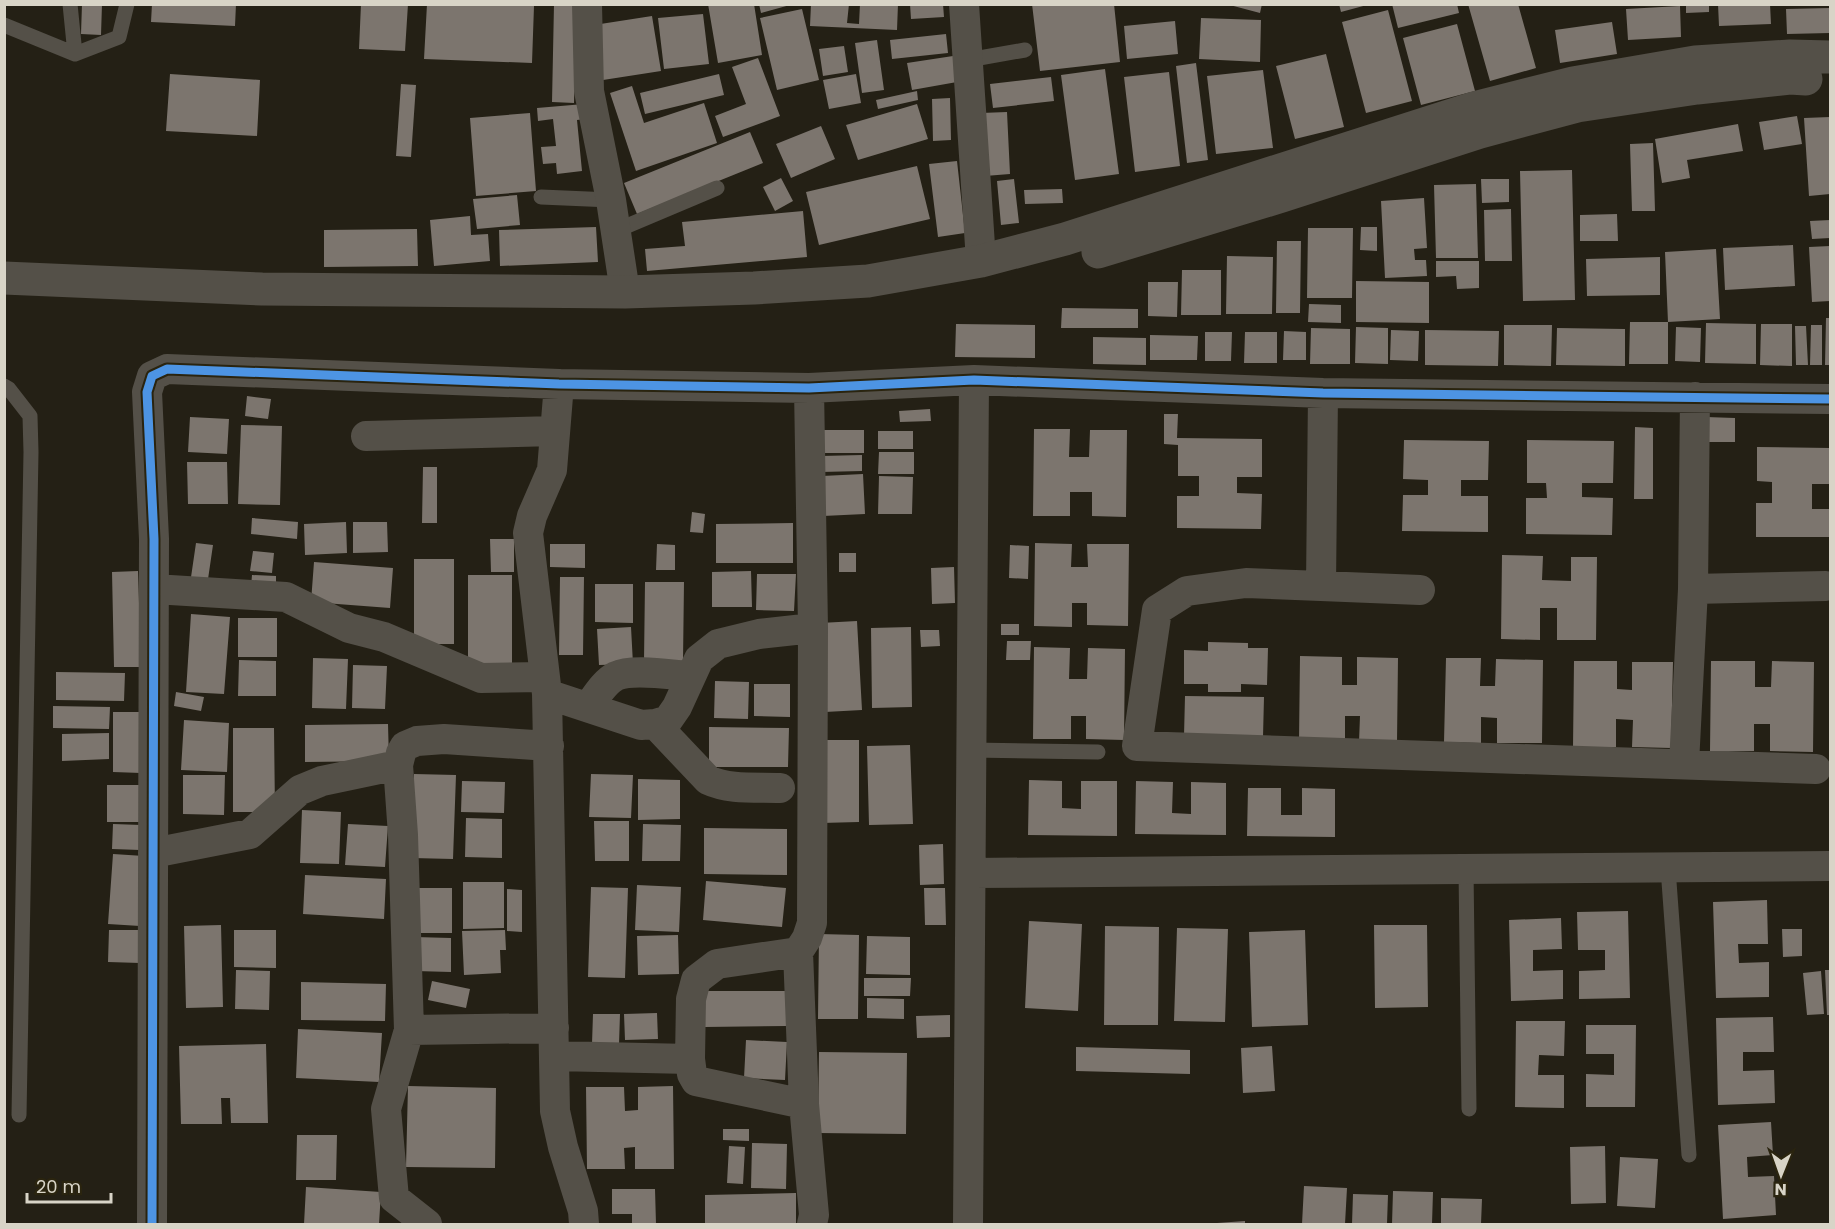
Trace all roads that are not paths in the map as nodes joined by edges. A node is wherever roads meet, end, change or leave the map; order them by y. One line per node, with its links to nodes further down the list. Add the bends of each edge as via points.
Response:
1 (70, 4): 7 (lane)
2 (127, 4): 7 (lane, via 119,37)
3 (587, 4): 13 (street, via 589,91)
4 (964, 4): 9 (street)
5 (4, 25): 7 (lane)
6 (1026, 50): 9 (lane)
7 (75, 54)
8 (1830, 57): 15 (street, via 1695,62 1573,83 1474,108 1065,239)
9 (968, 60): 15 (street)
10 (1830, 79): 18 (street, via 1790,78 1577,106 1480,132 1067,261 983,282 871,300 761,309 629,311)
11 (717, 188): 14 (lane)
12 (541, 197): 13 (lane)
13 (611, 200): 14 (street)
14 (615, 231): 17 (street)
15 (981, 261): 17 (street, via 868,281)
16 (4, 278): 17 (street, via 262,289)
17 (625, 292)
18 (4, 298)
19 (974, 380): 22 (street); 23 (street); 39 (street)
20 (560, 384): 22 (street); 26 (street); 30 (street, via 167,369 152,376 147,392)
21 (4, 386): 56 (lane, via 30,416 31,452)
22 (809, 388): 33 (street)
23 (1323, 393): 24 (street); 28 (street)
24 (1695, 397): 25 (street); 31 (street)
25 (1830, 399)
26 (555, 431): 27 (street); 35 (street, via 552,470 528,533)
27 (366, 436)
28 (1322, 586): 32 (street); 41 (street, via 1246,583 1187,591 1157,610 1137,746)
29 (1826, 586): 31 (street)
30 (154, 589): 35 (street, via 286,597 348,628 384,638 481,678); 45 (street)
31 (1693, 589): 41 (street)
32 (1420, 590)
33 (813, 628): 34 (street, via 759,634 718,644 699,659); 50 (street, via 812,923)
34 (691, 676): 36 (street, via 617,675); 37 (street, via 668,720)
35 (546, 685): 36 (street); 38 (street)
36 (588, 707): 37 (street, via 640,725)
37 (656, 724): 44 (street, via 708,780 735,787)
38 (549, 746): 42 (street, via 417,741 405,746); 52 (street)
39 (971, 750): 40 (lane); 49 (street)
40 (1098, 752)
41 (1684, 764): 43 (street)
42 (398, 765): 45 (street, via 322,781 300,790 249,834); 51 (street)
43 (1816, 769)
44 (780, 788)
45 (153, 853): 58 (street)
46 (1830, 866): 47 (street)
47 (1668, 868): 48 (street); 57 (lane)
48 (1466, 869): 49 (street); 55 (lane)
49 (972, 873): 62 (street)
50 (798, 952): 53 (street, via 717,964 696,980 691,999); 54 (street)
51 (409, 1030): 52 (street); 59 (street, via 386,1109 394,1198)
52 (554, 1042): 53 (street); 60 (street, via 555,1111)
53 (690, 1059): 54 (street, via 696,1082)
54 (804, 1104): 61 (street)
55 (1469, 1108)
56 (19, 1115)
57 (1689, 1155)
58 (152, 1224)
59 (427, 1224)
60 (584, 1224)
61 (812, 1224)
62 (968, 1224)

